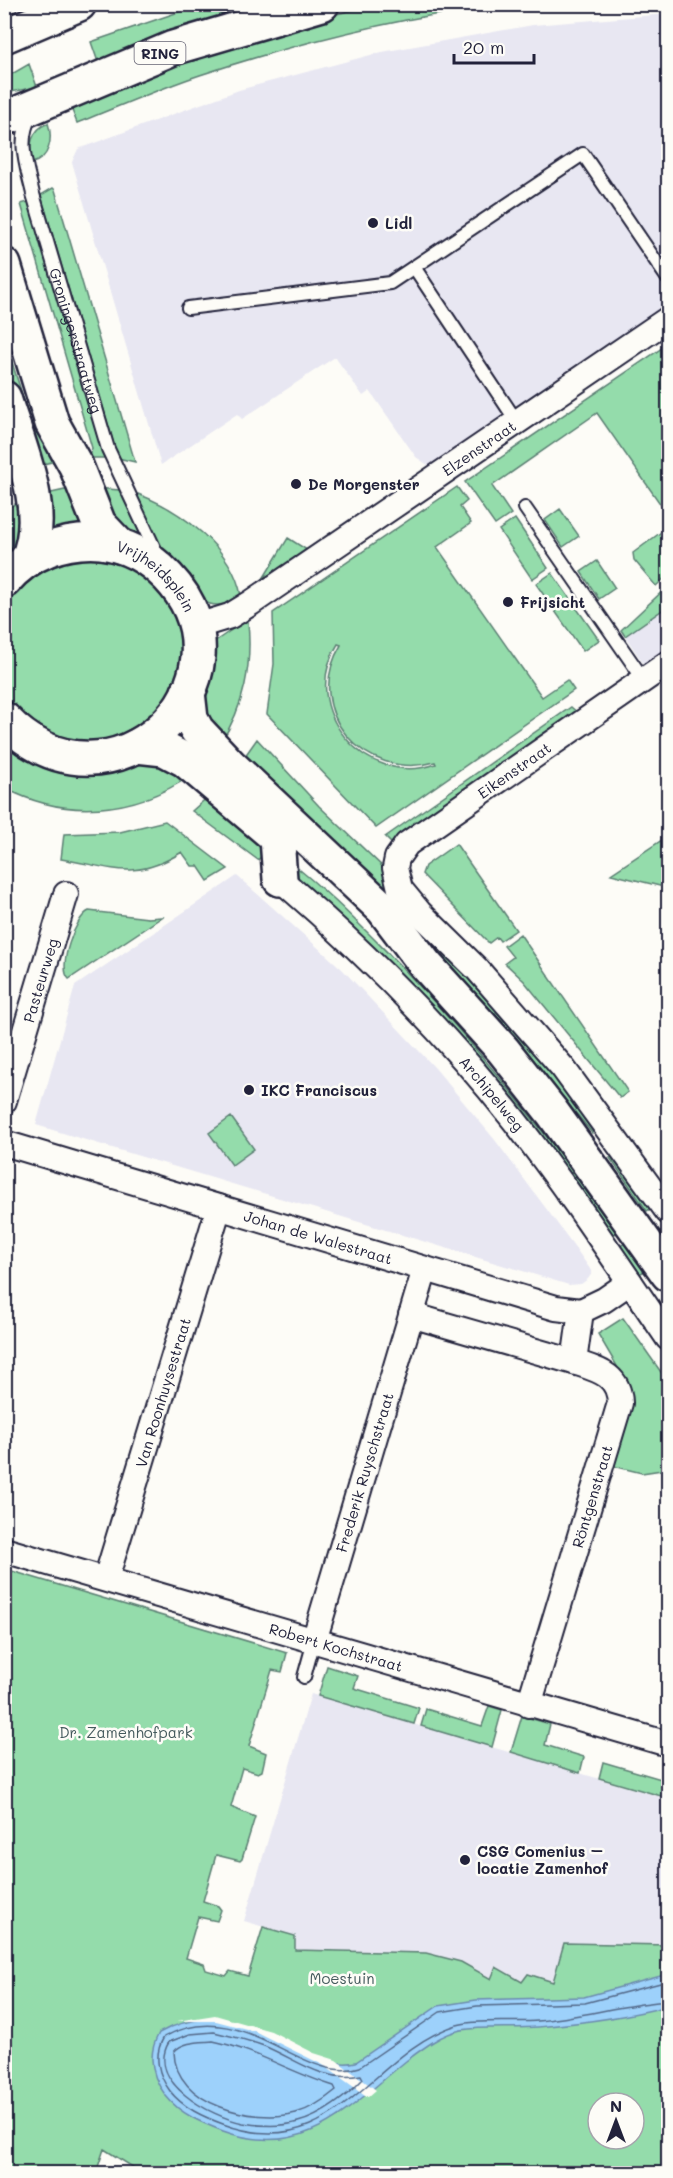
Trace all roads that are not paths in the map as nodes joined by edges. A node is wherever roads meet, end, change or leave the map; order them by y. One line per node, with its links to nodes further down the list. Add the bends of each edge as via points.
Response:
1 (79, 4): 3 (main road)
2 (322, 4): 4 (main road, RING, via 173,48)
3 (4, 36)
4 (40, 103): 5 (main road, RING); 16 (lane, Groningerstraatweg, via 28,120 23,141 33,194 108,449)
5 (4, 119)
6 (4, 265): 14 (main road, via 52,423 76,466 95,517)
7 (414, 267): 8 (lane, via 583,154); 9 (lane, via 390,283); 12 (lane)
8 (669, 279)
9 (188, 308)
10 (669, 319): 12 (street, Elzenstraat)
11 (4, 398): 15 (main road, via 36,508 36,530)
12 (517, 422): 17 (street, Elzenstraat, via 230,616)
13 (525, 508): 18 (lane, Eikenstraat)
14 (120, 546): 15 (main road, Vrijheidsplein, via 84,541 59,545); 16 (main road, Vrijheidsplein, via 136,552)
15 (16, 571)
16 (165, 574): 17 (main road, Vrijheidsplein, via 189,608)
17 (194, 627): 19 (main road, Vrijheidsplein, via 197,659)
18 (656, 672): 26 (street, Eikenstraat, via 407,844 395,868 400,890)
19 (188, 692): 21 (main road, Vrijheidsplein, via 163,729); 25 (main road, via 191,719 212,747)
20 (12, 731): 21 (main road, Vrijheidsplein, via 40,748 65,756 91,758)
21 (137, 746): 22 (main road, via 164,750 185,760)
22 (277, 838): 23 (main road); 27 (main road)
23 (280, 879): 34 (street, Archipelweg, via 400,991 514,1119)
24 (66, 894): 28 (street, Pasteurweg)
25 (383, 909): 26 (main road); 27 (main road)
26 (419, 912): 31 (street, via 477,969 563,1068)
27 (424, 964): 33 (main road, via 503,1050 552,1112)
28 (4, 1101)
29 (4, 1143): 30 (street, Johan de Walestraat)
30 (219, 1207): 32 (street, Johan de Walestraat); 40 (street, Van Roonhuysestraat)
31 (669, 1212)
32 (425, 1269): 35 (street, Johan de Walestraat, via 556,1308); 36 (street, Frederik Ruyschstraat)
33 (669, 1275)
34 (630, 1282): 35 (street); 37 (street, Archipelweg)
35 (581, 1311): 38 (street)
36 (411, 1315): 38 (street); 41 (street, Frederik Ruyschstraat)
37 (669, 1338)
38 (574, 1362): 43 (street, Röntgenstraat, via 613,1379 620,1403)
39 (4, 1550): 40 (street, Robert Kochstraat)
40 (106, 1579): 41 (street, Robert Kochstraat)
41 (314, 1641): 42 (lane, Frederik Ruyschstraat); 43 (street, Robert Kochstraat)
42 (304, 1677)
43 (529, 1705): 44 (street, Robert Kochstraat)
44 (669, 1744)

